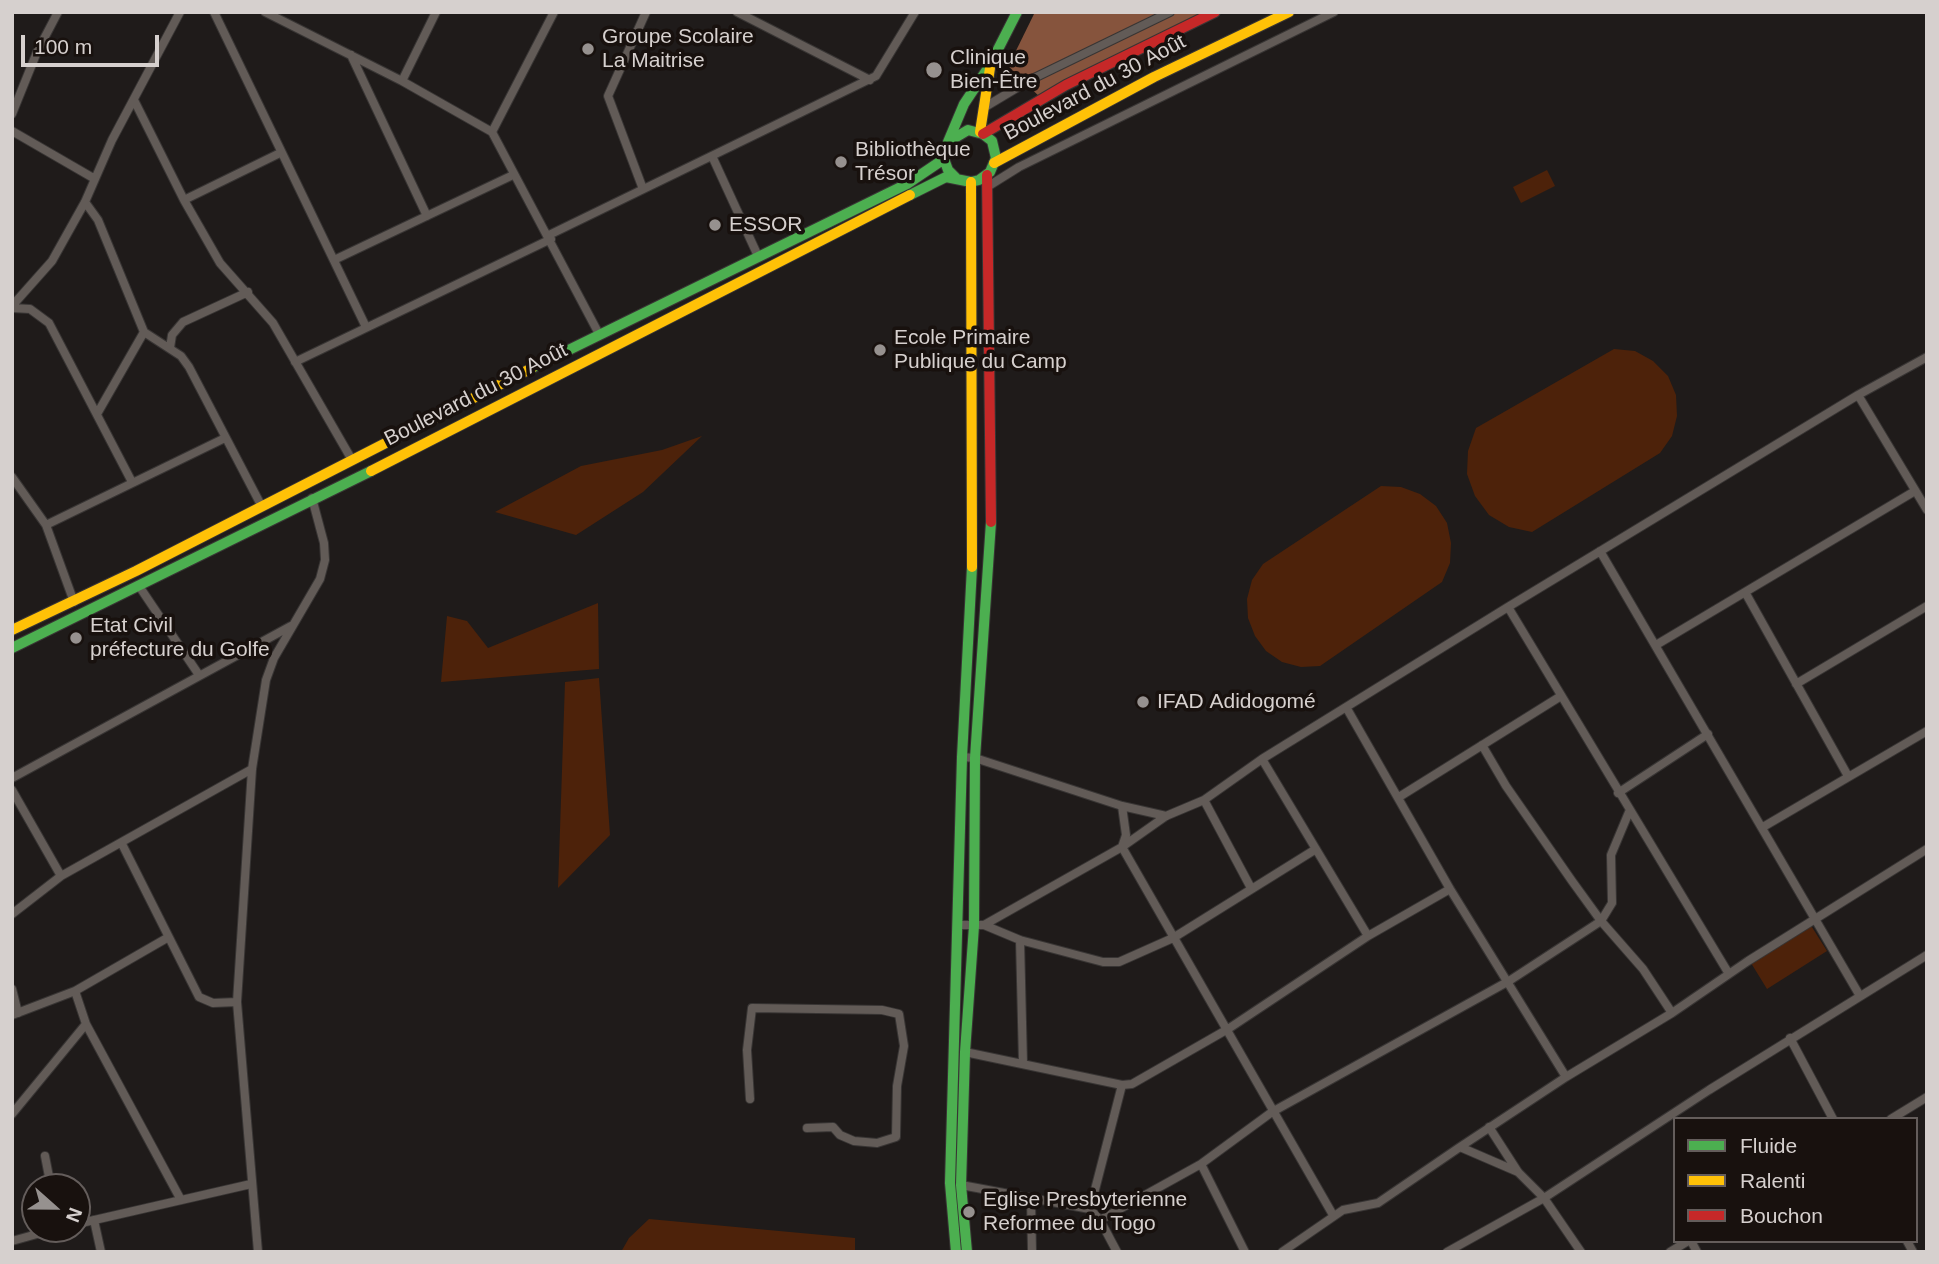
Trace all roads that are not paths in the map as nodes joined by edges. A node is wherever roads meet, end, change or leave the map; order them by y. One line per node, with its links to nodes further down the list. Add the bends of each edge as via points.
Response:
1 (58, 12): 21 (street)
2 (180, 12): 19 (street)
3 (214, 12): 26 (street)
4 (265, 12): 15 (street)
5 (436, 12): 18 (street)
6 (554, 12): 23 (street)
7 (646, 12): 35 (street, via 608,96)
8 (737, 12): 17 (street)
9 (915, 12): 17 (street, via 882,70)
10 (1017, 12): 16 (main road)
11 (1170, 12): 20 (street)
12 (1215, 12): 24 (main road, Boulevard du 30 Août, via 1066,85)
13 (1289, 12): 29 (main road, Boulevard du 30 Août, via 1154,76)
14 (1334, 12): 33 (street)
15 (351, 55): 18 (street); 38 (street)
16 (990, 65): 20 (main road); 25 (main road, via 964,104)
17 (870, 80): 27 (street)
18 (402, 81): 23 (street)
19 (134, 100): 32 (street); 36 (street)
20 (985, 107): 24 (main road)
21 (12, 114)
22 (12, 131): 32 (street)
23 (492, 132): 30 (street)
24 (982, 133): 25 (main road, via 960,132); 29 (main road, via 994,146)
25 (948, 142): 28 (main road)
26 (280, 153): 36 (street); 41 (street)
27 (712, 156): 35 (street); 40 (street)
28 (944, 159): 31 (main road); 40 (main road, Boulevard du 30 Août, via 907,184)
29 (995, 163): 33 (main road)
30 (513, 175): 38 (street); 39 (street)
31 (957, 178): 34 (main road); 54 (main road, Boulevard du 30 Août, via 946,177 870,214)
32 (95, 179): 37 (street)
33 (987, 181): 34 (main road); 83 (main road, via 991,546)
34 (971, 182): 82 (main road, via 974,532)
35 (643, 189): 39 (street)
36 (184, 200): 42 (street, via 220,262)
37 (85, 202): 43 (street, via 52,261); 45 (street, via 98,220)
38 (426, 216): 41 (street)
39 (550, 237): 44 (street); 46 (street)
40 (758, 256): 46 (main road, Boulevard du 30 Août)
41 (334, 260): 44 (street)
42 (248, 292): 47 (street, via 183,322 172,335); 49 (street)
43 (12, 307): 51 (street, via 30,309 50,323)
44 (366, 327): 49 (street)
45 (144, 332): 47 (street); 51 (street)
46 (599, 334): 52 (main road, Boulevard du 30 Août)
47 (170, 348): 53 (street, via 190,367)
48 (1927, 357): 50 (street)
49 (296, 362): 55 (street)
50 (1858, 395): 58 (street); 64 (street)
51 (97, 414): 57 (street)
52 (398, 436): 54 (main road); 55 (main road, Boulevard du 30 Août)
53 (225, 438): 57 (street); 60 (street)
54 (407, 453): 59 (main road, Boulevard du 30 Août)
55 (352, 460): 60 (main road, Boulevard du 30 Août)
56 (12, 477): 63 (street)
57 (132, 482): 63 (street)
58 (1915, 491): 61 (street); 67 (street)
59 (312, 498): 62 (main road, Boulevard du 30 Août); 71 (street, via 324,560 310,598)
60 (261, 505): 62 (main road); 65 (main road, Boulevard du 30 Août)
61 (1927, 510)
62 (269, 521): 66 (main road, Boulevard du 30 Août)
63 (46, 525): 68 (street)
64 (1600, 551): 70 (street); 73 (street)
65 (132, 573): 66 (main road); 68 (main road, Boulevard du 30 Août)
66 (139, 586): 74 (main road, Boulevard du 30 Août); 75 (street)
67 (1745, 592): 73 (street); 76 (street)
68 (74, 602): 72 (main road, Boulevard du 30 Août)
69 (1927, 606): 76 (street)
70 (1508, 607): 77 (street); 78 (street)
71 (291, 626): 75 (street); 85 (street, via 266,680)
72 (12, 630)
73 (1656, 645): 80 (street)
74 (12, 648)
75 (199, 675): 87 (street)
76 (1797, 684): 86 (street)
77 (1561, 696): 81 (street); 89 (street)
78 (1346, 707): 84 (street); 90 (street)
79 (1927, 731): 86 (street)
80 (1708, 734): 89 (street); 95 (street)
81 (1482, 745): 90 (street); 105 (street)
82 (962, 757): 83 (street); 106 (main road)
83 (975, 758): 92 (street); 107 (main road)
84 (1262, 760): 91 (street); 98 (street)
85 (252, 769): 96 (street); 118 (street)
86 (1848, 776): 95 (street)
87 (12, 778)
88 (12, 790): 100 (street)
89 (1618, 793): 93 (street)
90 (1399, 797): 102 (street)
91 (1204, 800): 94 (street); 101 (street)
92 (1122, 806): 94 (street); 97 (street, via 1126,835)
93 (1629, 812): 105 (street, via 1611,855 1612,903); 113 (street)
94 (1166, 816): 97 (street)
95 (1763, 827): 104 (street)
96 (122, 844): 100 (street); 109 (street)
97 (1122, 847): 107 (street); 110 (street)
98 (1316, 849): 101 (street); 108 (street)
99 (1927, 849): 104 (street)
100 (61, 876): 103 (street)
101 (1251, 888): 110 (street)
102 (1450, 889): 108 (street); 114 (street)
103 (12, 914)
104 (1815, 918): 113 (street); 117 (street)
105 (1601, 921): 114 (street); 119 (street, via 1643,969)
106 (959, 925): 107 (street); 154 (main road, via 950,1183)
107 (979, 925): 111 (street); 124 (main road)
108 (1367, 936): 122 (street)
109 (167, 938): 116 (street); 118 (street, via 200,998 213,1003)
110 (1173, 938): 111 (street, via 1111,964); 122 (street)
111 (1020, 940): 125 (street)
112 (1927, 955): 117 (street)
113 (1729, 974): 119 (street)
114 (1509, 981): 126 (street); 130 (street)
115 (12, 989): 120 (street)
116 (75, 991): 120 (street); 121 (street)
117 (1860, 996): 123 (street)
118 (237, 1002): 141 (street)
119 (1672, 1013): 126 (street)
120 (15, 1014)
121 (86, 1024): 131 (street); 144 (street)
122 (1228, 1029): 127 (street, via 1132,1084); 130 (street)
123 (1790, 1038): 132 (street); 143 (street)
124 (965, 1052): 125 (street); 142 (main road)
125 (1023, 1063): 127 (street)
126 (1566, 1077): 134 (street)
127 (1122, 1085): 146 (street)
128 (1927, 1097): 133 (street)
129 (750, 1099): 135 (street, via 747,1050 752,1008 899,1014 904,1046 897,1086 897,1137 877,1143 854,1141 833,1127)
130 (1272, 1112): 138 (street); 147 (street)
131 (12, 1114)
132 (1832, 1117)
133 (1894, 1117)
134 (1489, 1127): 136 (street); 139 (street)
135 (807, 1128)
136 (1460, 1147): 139 (street); 147 (street, via 1378,1203)
137 (45, 1156): 140 (street)
138 (1201, 1164): 149 (street); 158 (street)
139 (1518, 1172): 143 (street)
140 (48, 1173)
141 (251, 1184): 144 (street); 153 (street)
142 (961, 1185): 145 (street); 155 (main road)
143 (1544, 1198): 160 (street); 161 (street)
144 (181, 1200): 148 (street)
145 (1031, 1200): 146 (street); 156 (street)
146 (1090, 1209): 149 (street)
147 (1333, 1215): 159 (street)
148 (94, 1220): 150 (street); 152 (street)
149 (1100, 1220): 157 (street)
150 (91, 1221)
151 (1686, 1243): 162 (street)
152 (101, 1252)
153 (258, 1252)
154 (956, 1252)
155 (967, 1252)
156 (1032, 1252)
157 (1117, 1252)
158 (1245, 1252)
159 (1282, 1252)
160 (1447, 1252)
161 (1581, 1252)
162 (1670, 1252)

